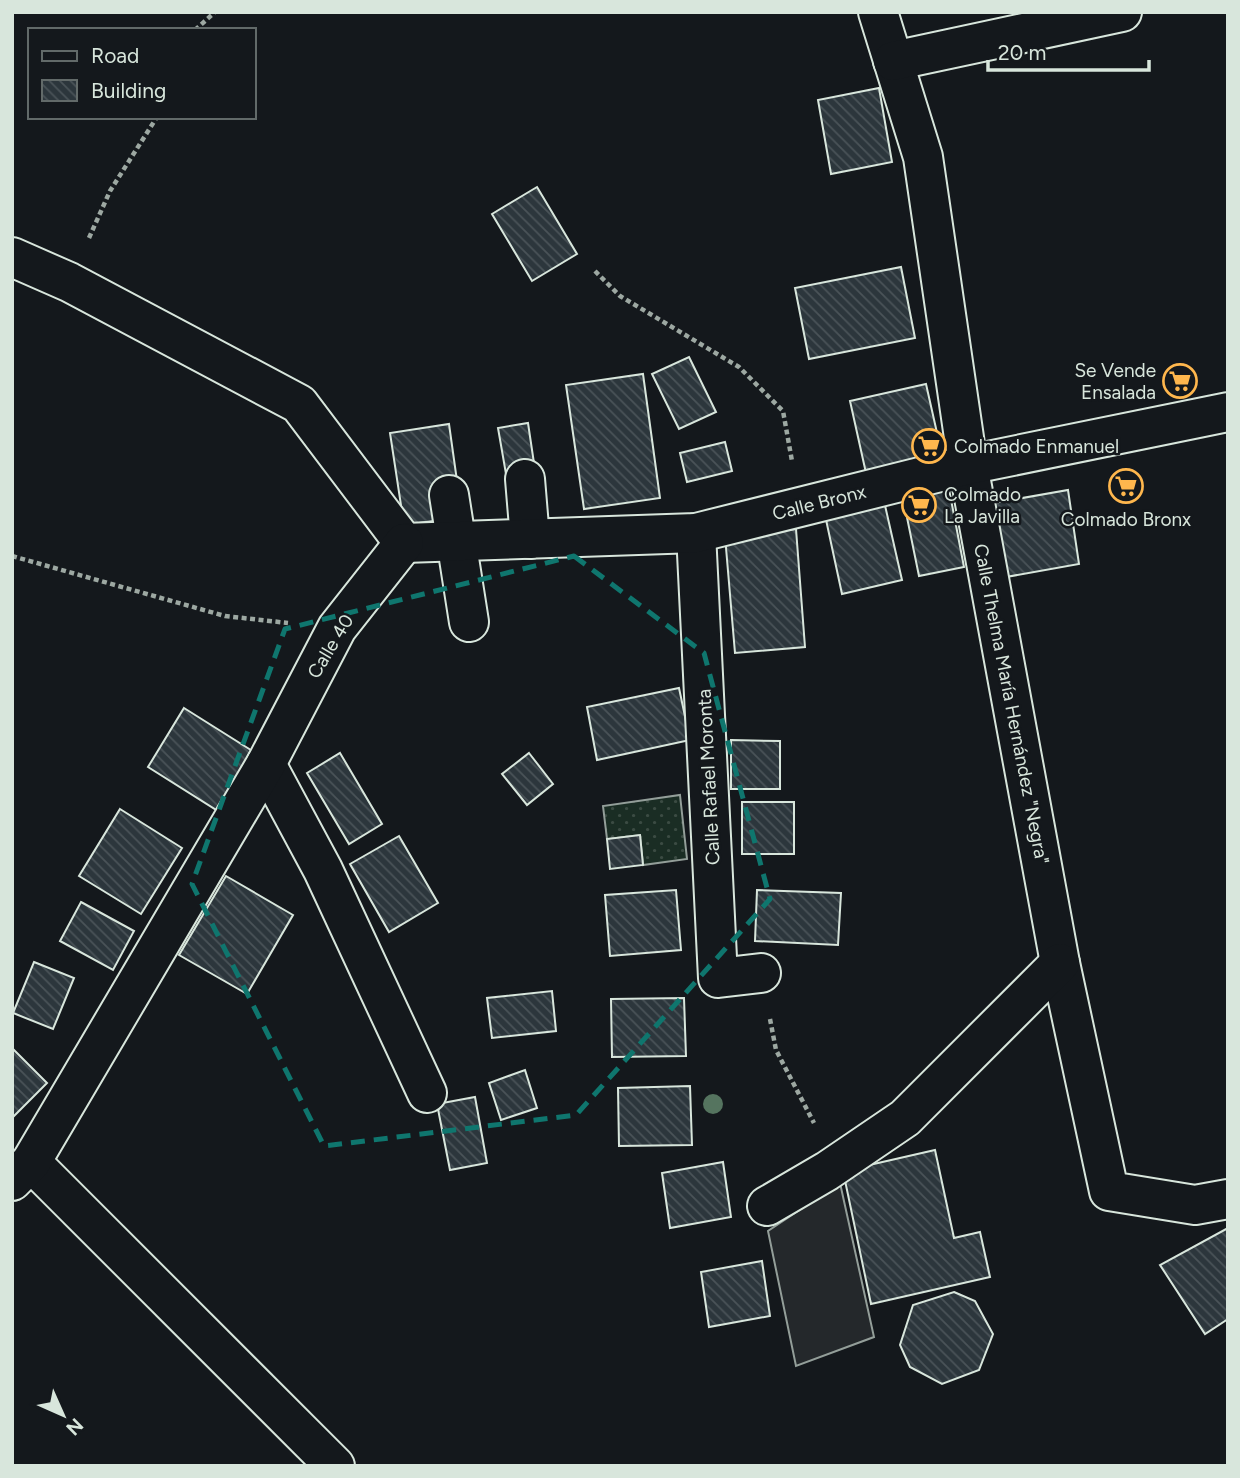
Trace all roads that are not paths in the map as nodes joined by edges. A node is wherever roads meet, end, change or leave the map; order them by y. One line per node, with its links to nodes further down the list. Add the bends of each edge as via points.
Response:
1 (878, 12): 3 (street, Calle Thelma María Hernández "Negra")
2 (1122, 12): 3 (street)
3 (893, 61): 6 (street, Calle Thelma María Hernández "Negra", via 923,157)
4 (12, 257): 12 (street, via 69,282 299,404)
5 (1228, 412): 6 (street, Calle Bronx)
6 (968, 464): 9 (street, Calle Bronx); 15 (street, Calle Thelma María Hernández "Negra")
7 (526, 479): 10 (street)
8 (449, 495): 11 (street)
9 (696, 533): 10 (street, Calle Bronx); 16 (street, Calle Rafael Moronta, via 718,978)
10 (530, 539): 11 (street, Calle Bronx)
11 (456, 541): 12 (street, Calle Bronx); 13 (street)
12 (404, 543): 14 (street, Calle 40, via 337,628)
13 (469, 622)
14 (265, 764): 17 (street, via 323,870); 18 (street, Calle 40)
15 (1060, 963): 19 (street, Calle Thelma María Hernández "Negra", via 1109,1191 1195,1205); 20 (street, via 905,1118)
16 (761, 973)
17 (427, 1093)
18 (22, 1171): 21 (street)
19 (1228, 1199)
20 (767, 1206)
21 (335, 1466)

